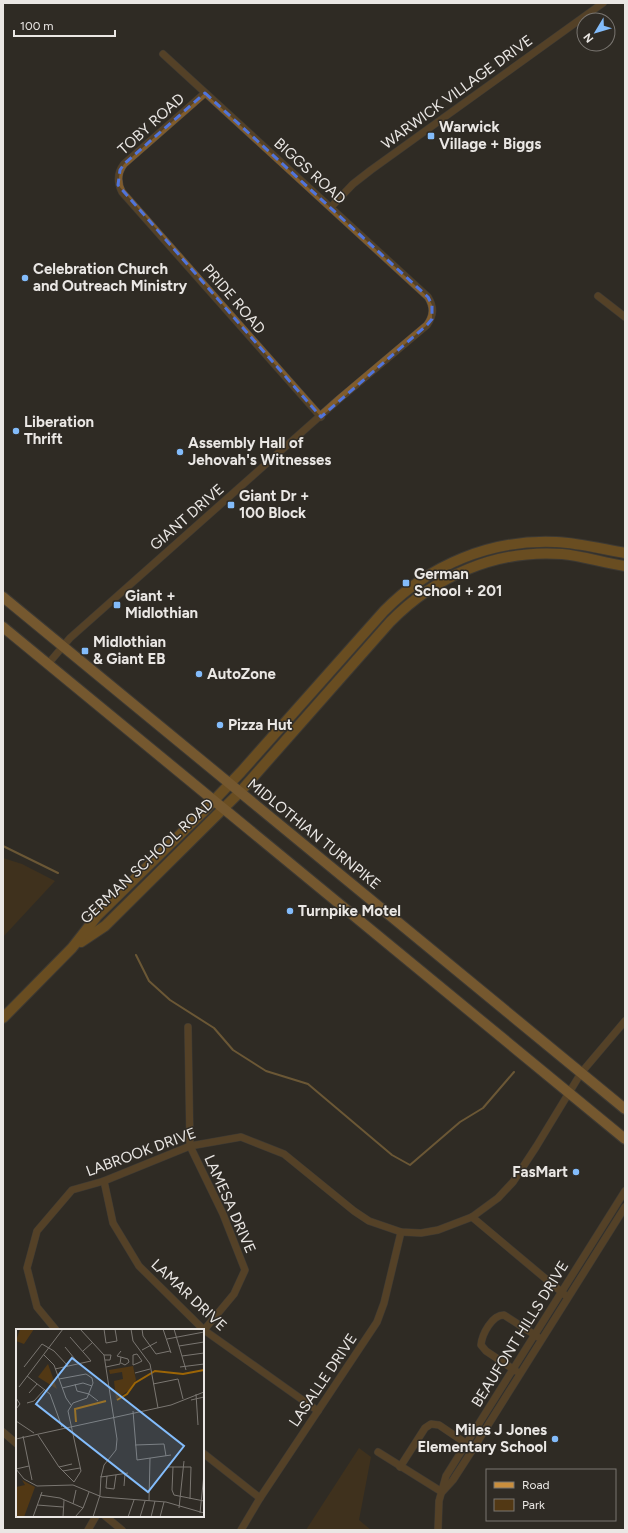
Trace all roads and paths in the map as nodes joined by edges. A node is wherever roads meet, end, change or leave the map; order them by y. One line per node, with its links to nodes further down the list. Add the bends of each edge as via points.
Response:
1 (604, 3): 5 (street, WARWICK VILLAGE DRIVE, via 371,170)
2 (163, 54): 3 (street, BIGGS ROAD)
3 (205, 92): 4 (street, TOBY ROAD, via 124,164); 5 (street, BIGGS ROAD)
4 (118, 177): 9 (street, PRIDE ROAD, via 118,185 122,192)
5 (331, 207): 7 (street, BIGGS ROAD, via 428,297)
6 (598, 296): 8 (street)
7 (433, 312): 9 (street, GIANT DRIVE, via 432,319 427,325)
8 (625, 317)
9 (321, 417): 16 (street, GIANT DRIVE)
10 (625, 553): 14 (street, GERMAN SCHOOL ROAD, via 579,544 544,542 510,544 475,553 442,567 411,587 392,602)
11 (625, 566): 15 (street, GERMAN SCHOOL ROAD, via 562,554 525,555 491,561 457,573 426,591 398,614)
12 (3, 597): 16 (main road, MIDLOTHIAN TURNPIKE)
13 (3, 627): 17 (main road)
14 (365, 632): 15 (street); 18 (street, GERMAN SCHOOL ROAD)
15 (374, 640): 19 (street, GERMAN SCHOOL ROAD)
16 (62, 646): 17 (street, GIANT DRIVE); 18 (main road, MIDLOTHIAN TURNPIKE)
17 (48, 664): 20 (main road)
18 (230, 784): 19 (main road, MIDLOTHIAN TURNPIKE); 20 (street, GERMAN SCHOOL ROAD)
19 (240, 792): 21 (street, GERMAN SCHOOL ROAD); 26 (main road, MIDLOTHIAN TURNPIKE)
20 (214, 801): 21 (main road); 22 (street, GERMAN SCHOOL ROAD, via 97,916)
21 (224, 809): 22 (street, GERMAN SCHOOL ROAD, via 105,926); 27 (main road)
22 (72, 948): 23 (street, GERMAN SCHOOL ROAD)
23 (3, 1018)
24 (625, 1021): 26 (street, LABROOK DRIVE)
25 (188, 1027): 30 (street, LAMESA DRIVE)
26 (581, 1073): 27 (street, LABROOK DRIVE); 28 (main road, MIDLOTHIAN TURNPIKE)
27 (569, 1092): 29 (main road); 34 (street, LABROOK DRIVE, via 518,1175 498,1198)
28 (625, 1109)
29 (625, 1139)
30 (190, 1146): 31 (street, LABROOK DRIVE); 35 (street, LABROOK DRIVE, via 241,1137 284,1154 369,1221); 40 (street, LAMESA DRIVE, via 223,1214 245,1270 234,1294)
31 (104, 1181): 38 (street, LABROOK DRIVE, via 72,1190 37,1231 28,1268 38,1307); 39 (street, LAMAR DRIVE, via 114,1223 139,1266)
32 (625, 1191): 36 (street, BEAUFONT HILLS DRIVE)
33 (625, 1207): 37 (street, BEAUFONT HILLS DRIVE)
34 (472, 1217): 35 (street, LABROOK DRIVE, via 438,1230 421,1233); 36 (street)
35 (401, 1232): 45 (street, LASALLE DRIVE, via 377,1322)
36 (562, 1292): 37 (street); 41 (street, BEAUFONT HILLS DRIVE)
37 (568, 1298): 42 (street, BEAUFONT HILLS DRIVE)
38 (55, 1329)
39 (203, 1329)
40 (204, 1330): 45 (street, LAMAR DRIVE)
41 (535, 1335): 42 (street); 43 (street, BEAUFONT HILLS DRIVE); 43 (street, via 504,1315 493,1320 481,1345)
42 (542, 1339): 44 (street, BEAUFONT HILLS DRIVE)
43 (513, 1369): 44 (street); 48 (street, BEAUFONT HILLS DRIVE)
44 (520, 1374): 49 (street, BEAUFONT HILLS DRIVE)
45 (318, 1411): 54 (street, LASALLE DRIVE)
46 (4, 1434): 47 (street)
47 (16, 1443)
48 (467, 1443): 49 (street); 52 (street, via 439,1425 431,1424 425,1428); 53 (street, BEAUFONT HILLS DRIVE, via 446,1476)
49 (473, 1449): 53 (street, BEAUFONT HILLS DRIVE)
50 (378, 1452): 52 (street)
51 (204, 1454): 54 (street)
52 (400, 1467): 53 (street)
53 (442, 1492): 60 (street, BEAUFONT HILLS DRIVE, via 439,1501)
54 (260, 1498): 59 (street, LASALLE DRIVE)
55 (95, 1517): 57 (street)
56 (106, 1517): 58 (street)
57 (88, 1530)
58 (122, 1530)
59 (241, 1530)
60 (438, 1530)

